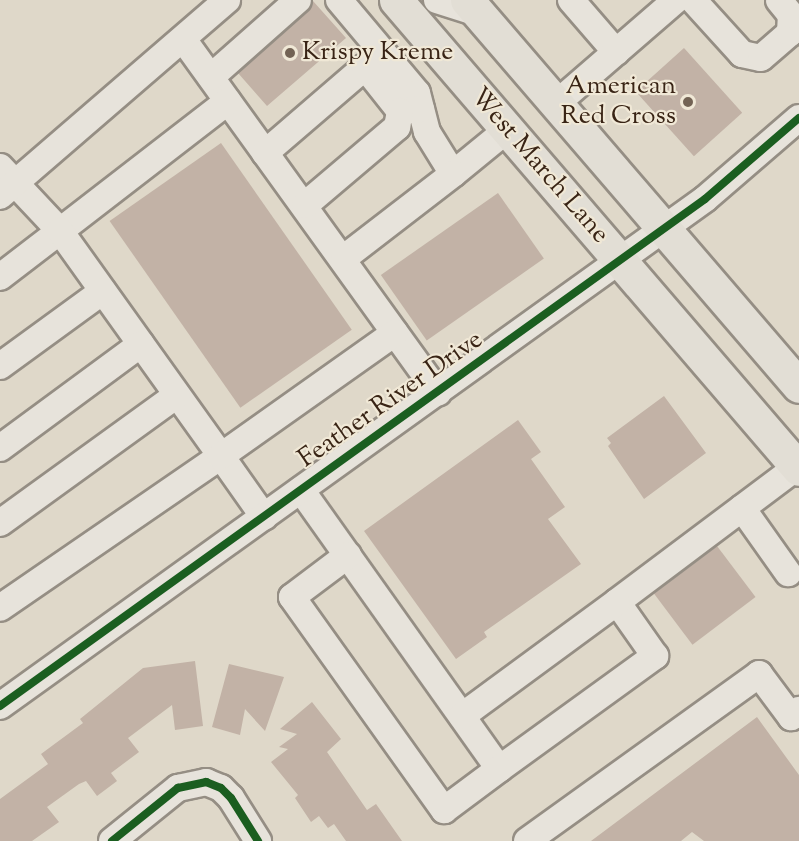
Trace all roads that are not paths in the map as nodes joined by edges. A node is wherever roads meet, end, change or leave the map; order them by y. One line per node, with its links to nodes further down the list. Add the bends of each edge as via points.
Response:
1 (227, 0): 11 (street)
2 (298, 0): 13 (street)
3 (339, 0): 16 (street, via 417,93)
4 (396, 0): 18 (main road, West March Lane)
5 (437, 0): 10 (street)
6 (571, 0): 12 (street)
7 (676, 0): 12 (street)
8 (693, 0): 9 (street, via 742,54 761,58 790,33 791,15)
9 (779, 0)
10 (473, 7): 15 (main road, West March Lane)
11 (183, 39): 13 (street); 21 (street)
12 (616, 52): 15 (street)
13 (210, 77): 14 (street)
14 (228, 101): 19 (street); 24 (street)
15 (557, 103): 23 (main road, West March Lane)
16 (410, 110): 19 (street, via 365,67); 20 (street); 22 (street, via 397,126)
17 (799, 118): 23 (street, Feather River Drive)
18 (508, 129): 20 (street); 26 (main road, West March Lane)
19 (265, 153): 22 (street)
20 (446, 163): 25 (street)
21 (5, 183): 24 (street)
22 (305, 205): 25 (street)
23 (663, 230): 26 (street, Feather River Drive); 32 (main road, West March Lane)
24 (60, 231): 27 (street); 28 (street)
25 (344, 258): 29 (street)
26 (621, 261): 33 (street, Feather River Drive); 37 (main road, West March Lane)
27 (0, 277)
28 (103, 291): 30 (street); 31 (street)
29 (395, 333): 33 (street); 36 (street)
30 (141, 344): 34 (street); 35 (street)
31 (0, 366)
32 (799, 386)
33 (438, 393): 38 (street, Feather River Drive)
34 (177, 395): 36 (street); 41 (street)
35 (0, 448)
36 (221, 456): 40 (street); 45 (street)
37 (798, 468): 39 (street)
38 (301, 490): 40 (street, Feather River Drive); 42 (street)
39 (742, 508): 43 (street); 44 (street)
40 (264, 517): 46 (street, Feather River Drive)
41 (0, 523)
42 (348, 555): 47 (street); 49 (street, via 292,597 444,810)
43 (788, 573)
44 (617, 602): 47 (street); 49 (street, via 655,656)
45 (0, 609)
46 (0, 706)
47 (462, 716): 49 (street)
48 (796, 718): 52 (street, via 759,674)
49 (499, 769)
50 (112, 841): 51 (street, via 178,788 206,782 221,788 231,798)
51 (258, 841)
52 (527, 841)

